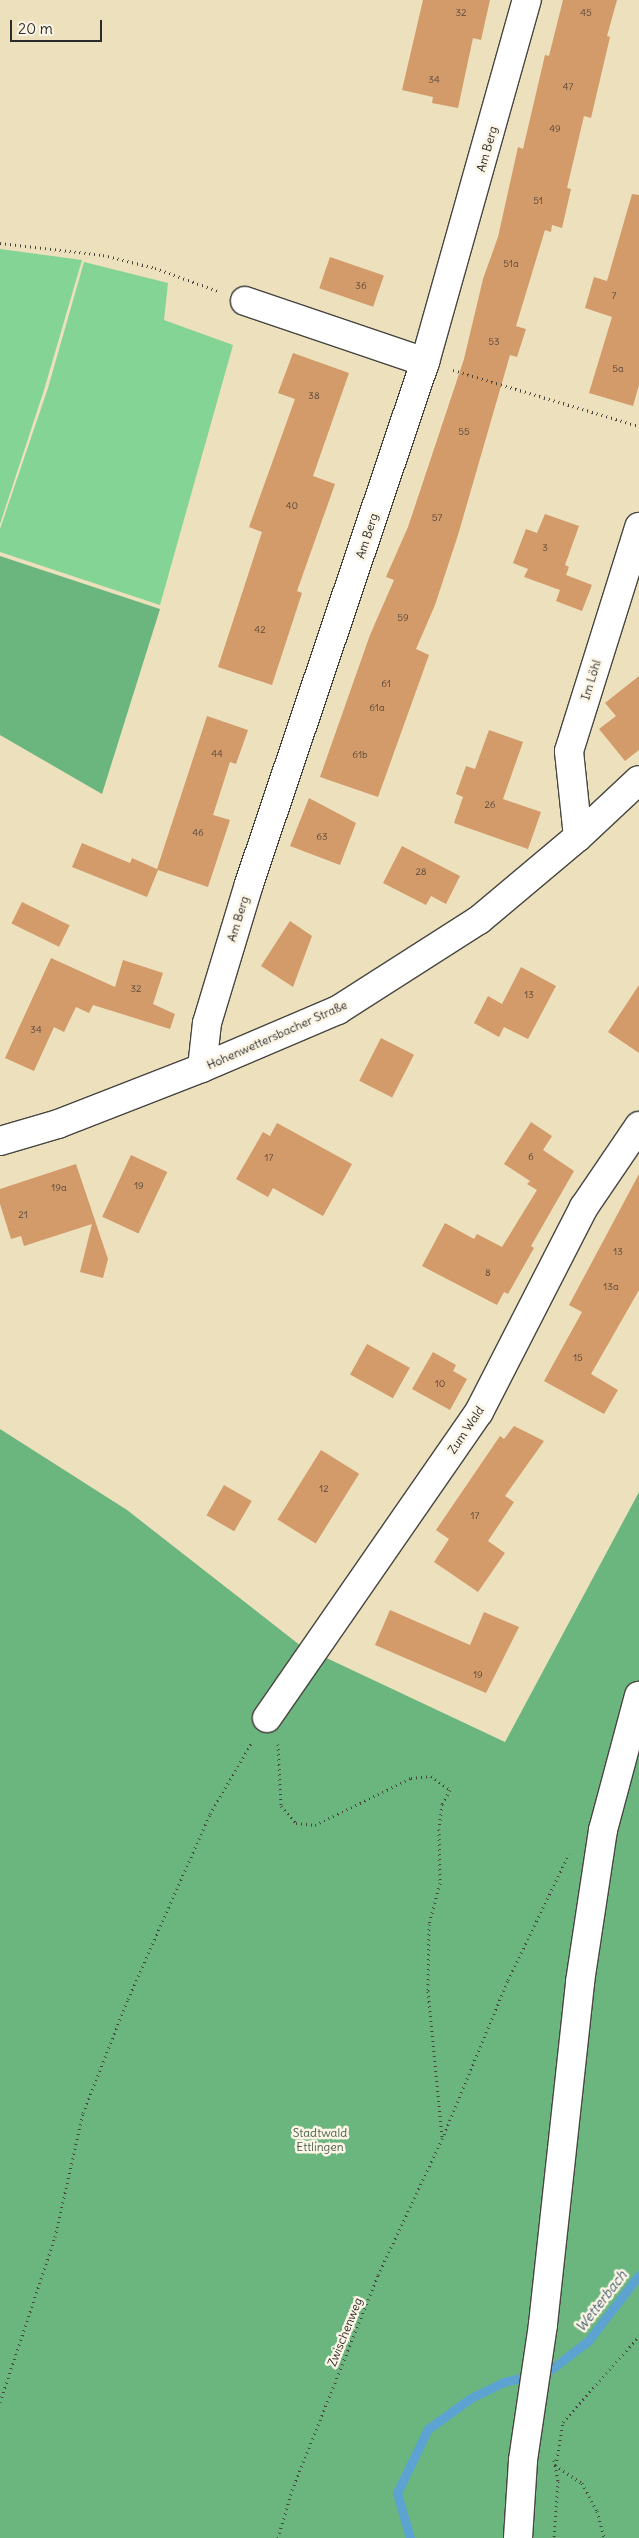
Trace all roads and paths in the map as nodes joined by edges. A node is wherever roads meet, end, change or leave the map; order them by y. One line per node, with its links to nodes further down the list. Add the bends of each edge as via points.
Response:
1 (527, 0): 4 (street, Am Berg)
2 (0, 243): 3 (path, via 103,255 155,268)
3 (245, 301): 4 (street)
4 (425, 362): 5 (path); 9 (street, Am Berg, via 249,884 207,1023)
5 (639, 426)
6 (639, 527): 8 (street, Im Löhl, via 569,752)
7 (639, 780): 8 (street, Hohenwettersbacher Straße)
8 (578, 837): 9 (street, Hohenwettersbacher Straße, via 479,920 386,982 338,1010)
9 (202, 1068): 11 (street, Hohenwettersbacher Straße, via 58,1124)
10 (639, 1126): 13 (street, Zum Wald, via 584,1207 479,1412)
11 (0, 1140)
12 (639, 1696): 14 (street)
13 (267, 1718): 15 (path, via 278,1745 282,1806 296,1823 315,1825 411,1778 431,1776 450,1790 442,1804 440,1883 429,1924 428,1991); 17 (path, via 210,1814 121,2016 84,2113 55,2237)
14 (603, 1830): 15 (path, Zwischenweg, via 566,1856 508,1980); 20 (street, via 580,1982 543,2324 523,2460)
15 (442, 2139): 19 (path, Zwischenweg, via 378,2275 292,2490)
16 (639, 2336): 18 (path, via 630,2350 563,2422)
17 (0, 2402)
18 (556, 2465): 21 (path); 22 (path, via 582,2483 597,2512)
19 (278, 2538)
20 (518, 2538)
21 (554, 2538)
22 (604, 2538)

